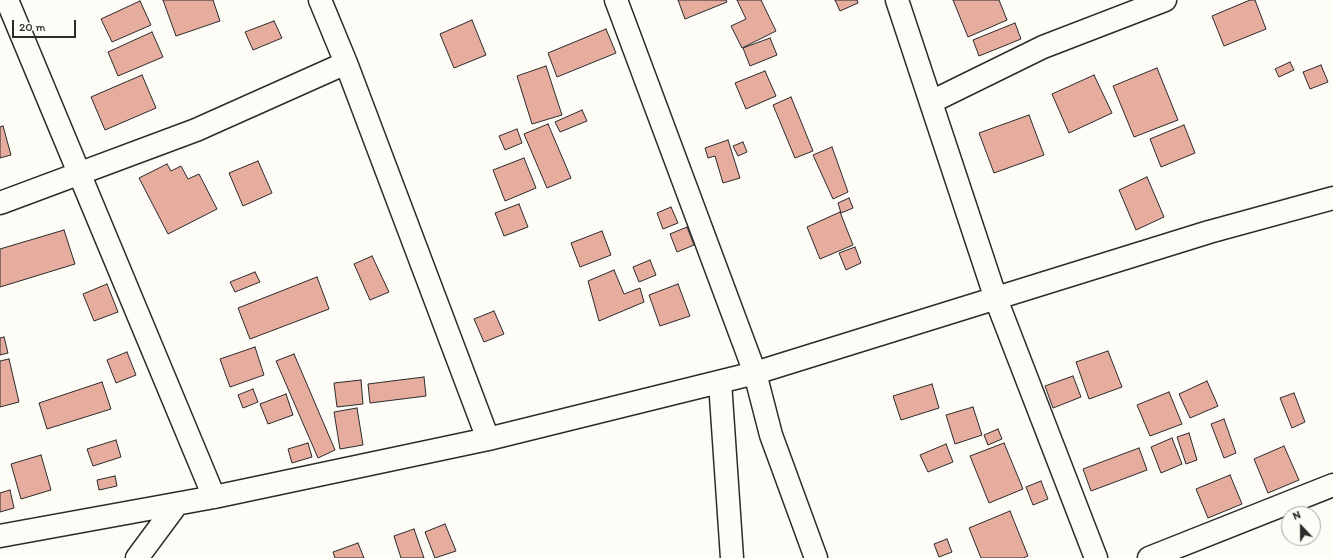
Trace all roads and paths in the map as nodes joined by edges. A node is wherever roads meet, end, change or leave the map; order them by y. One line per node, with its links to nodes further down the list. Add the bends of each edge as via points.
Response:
1 (7, 0): 8 (street)
2 (320, 0): 6 (street)
3 (616, 0): 12 (street)
4 (897, 0): 7 (street)
5 (1165, 0): 7 (street, via 1043,46)
6 (346, 63): 8 (street, via 196,130); 14 (street)
7 (931, 102): 11 (street)
8 (78, 173): 10 (street); 16 (street)
9 (1333, 198): 11 (street, via 1209,232)
10 (0, 203)
11 (996, 298): 12 (street); 22 (street)
12 (755, 374): 13 (street); 21 (street, via 771,436)
13 (720, 382): 14 (street); 20 (street)
14 (488, 439): 16 (street)
15 (1333, 485): 23 (street)
16 (214, 497): 17 (street)
17 (177, 504): 18 (street); 19 (street)
18 (0, 536)
19 (137, 558)
20 (732, 558)
21 (816, 558)
22 (1096, 558)
23 (1149, 558)

